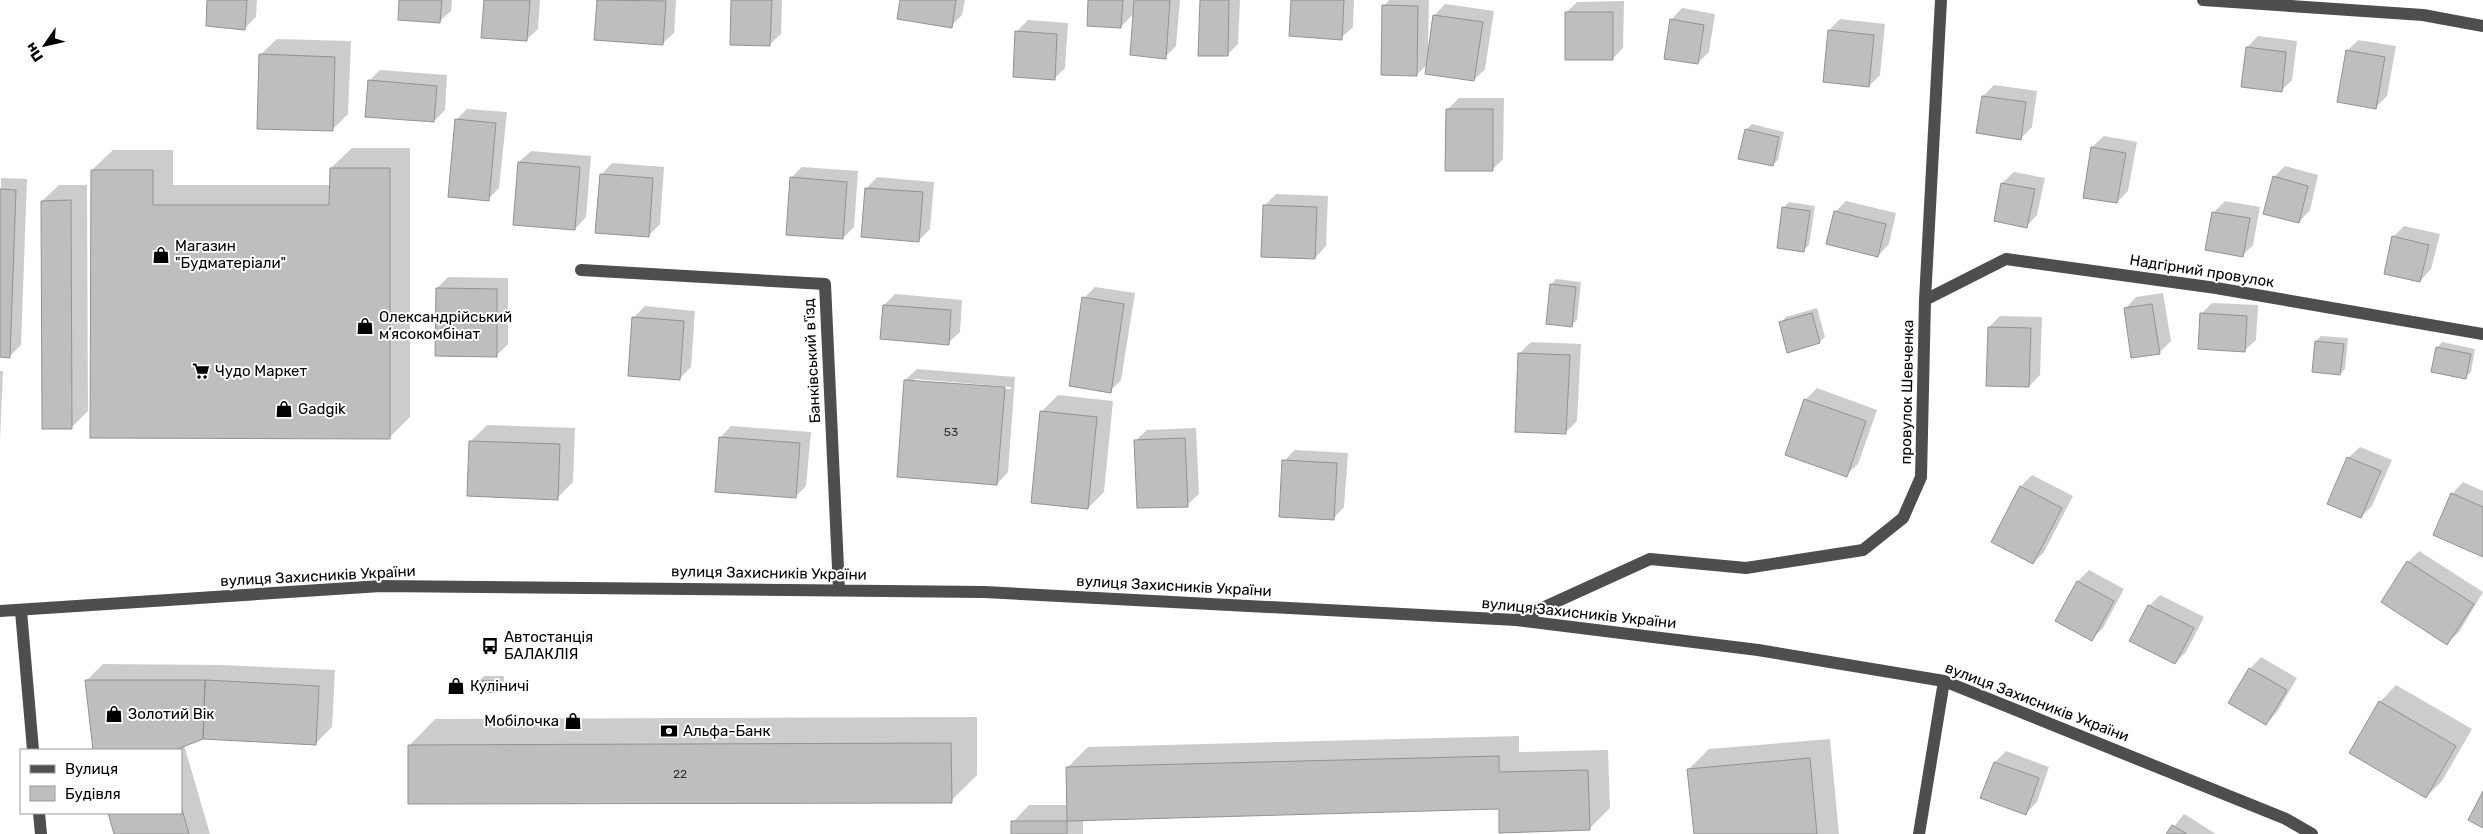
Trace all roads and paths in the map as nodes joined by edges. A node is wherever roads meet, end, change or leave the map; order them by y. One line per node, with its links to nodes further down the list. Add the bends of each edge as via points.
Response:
1 (1941, 0): 5 (street, провулок Шевченка)
2 (2202, 0): 3 (street, via 2423,15)
3 (2483, 26)
4 (581, 270): 7 (street, Банківський в'їзд, via 825,284)
5 (1925, 300): 6 (street, Надгірний провулок, via 2006,259 2216,288); 10 (street, провулок Шевченка, via 1921,477 1903,518 1863,550 1746,568 1650,559)
6 (2483, 334)
7 (839, 590): 9 (street, вулиця Захисників України, via 381,586); 10 (street, вулиця Захисників України, via 984,592)
8 (0, 610): 9 (street, вулиця Захисників України)
9 (21, 611): 12 (street)
10 (1516, 620): 11 (street, вулиця Захисників України, via 1758,650)
11 (1944, 681): 15 (street); 16 (street, вулиця Захисників України, via 2286,819)
12 (33, 749)
13 (38, 814): 14 (street)
14 (40, 834)
15 (1919, 834)
16 (2312, 834)

